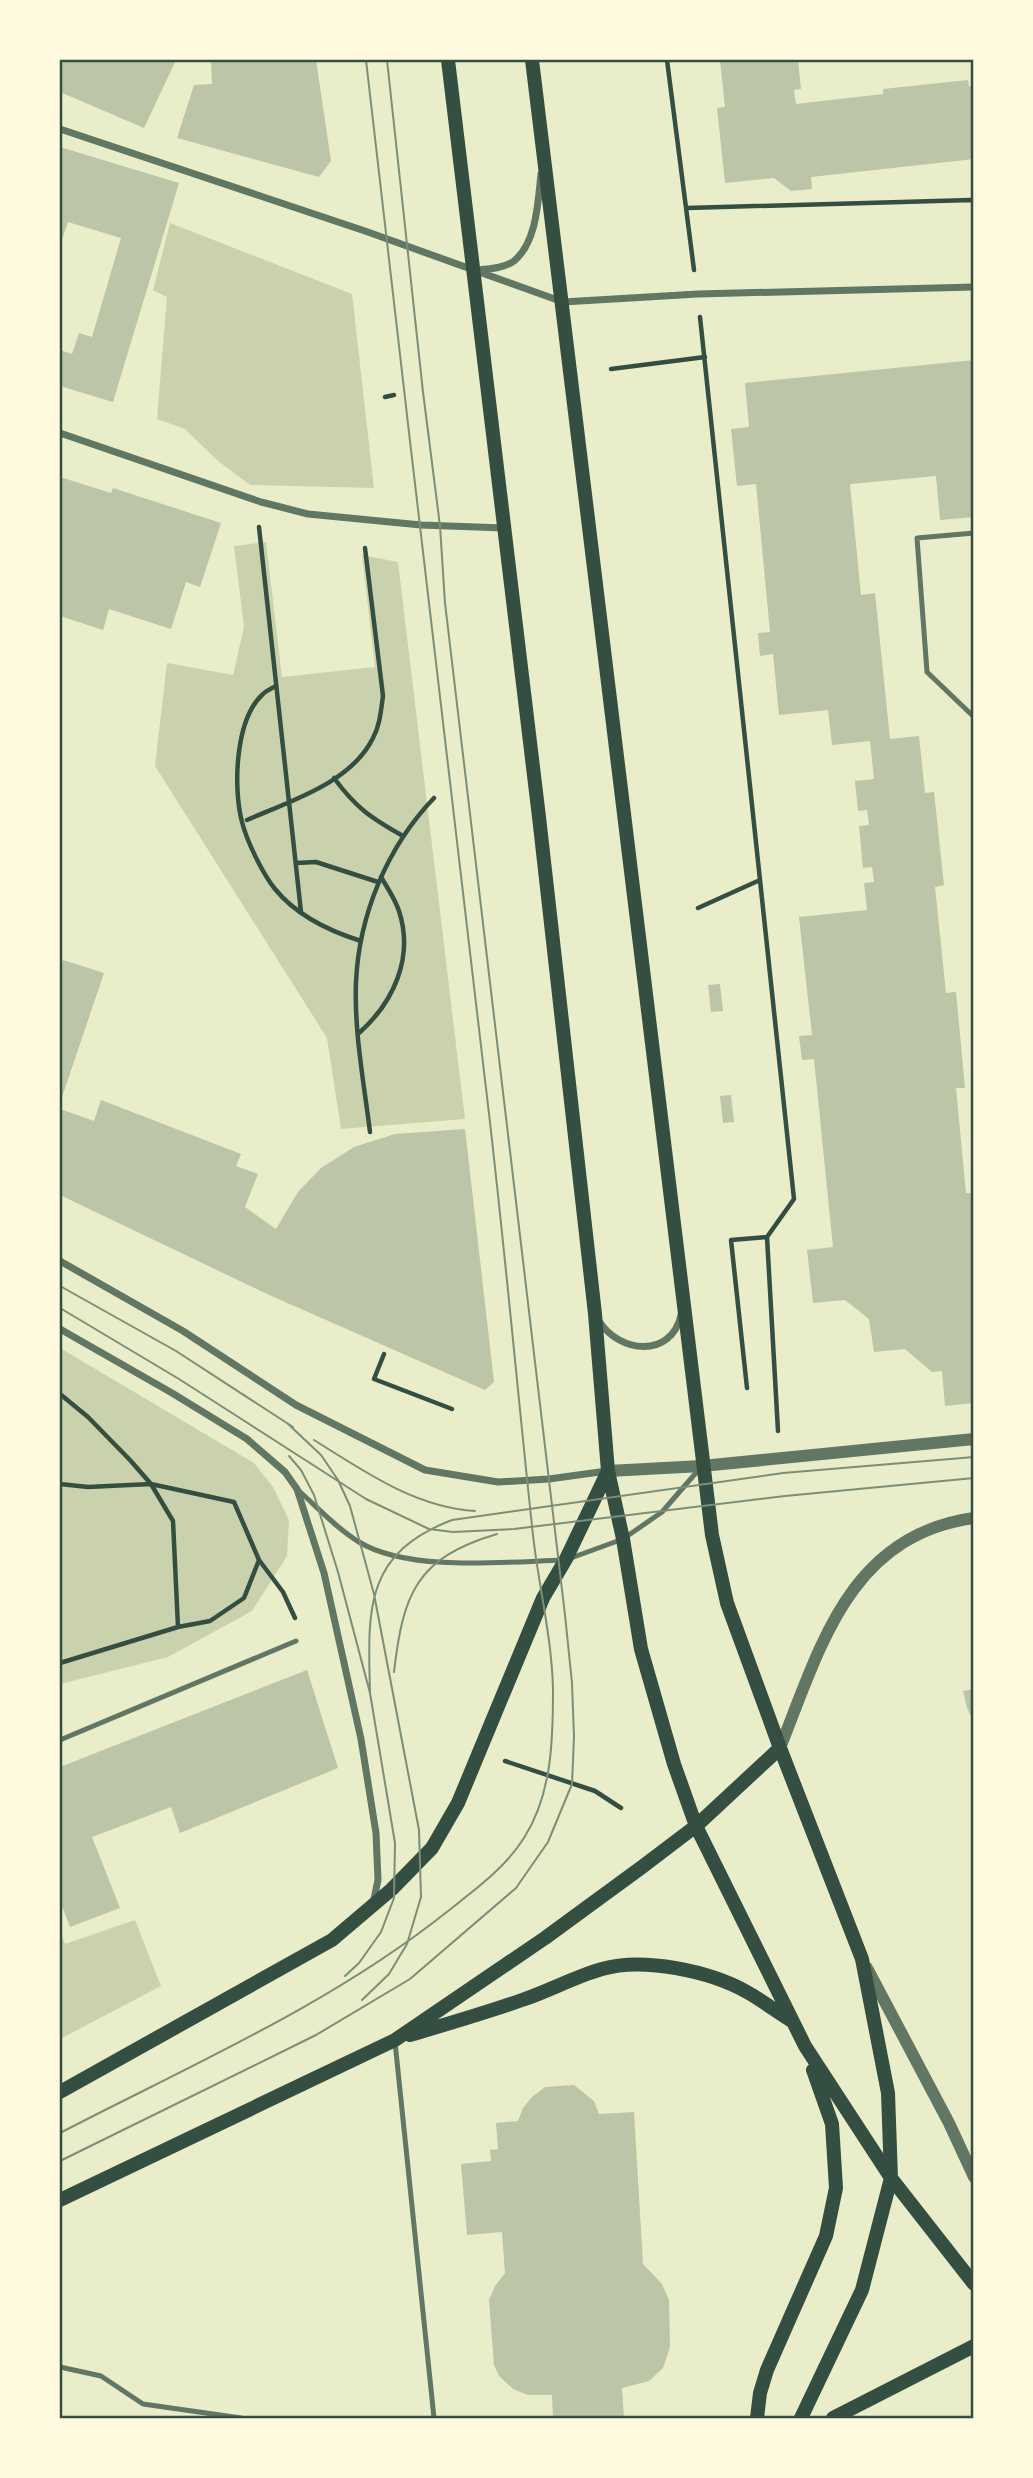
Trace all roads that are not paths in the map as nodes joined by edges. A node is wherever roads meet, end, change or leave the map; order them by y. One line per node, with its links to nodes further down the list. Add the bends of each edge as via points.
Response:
1 (447, 60): 5 (main road)
2 (532, 60): 4 (main road)
3 (60, 129): 5 (street)
4 (544, 151): 5 (street, via 527,243 513,262); 7 (main road)
5 (473, 270): 7 (street); 9 (main road)
6 (974, 286): 7 (street)
7 (563, 302): 13 (main road)
8 (60, 433): 9 (street, via 308,514)
9 (504, 528): 14 (main road)
10 (974, 533): 11 (lane, via 917,538 927,672)
11 (974, 717)
12 (60, 1261): 18 (street, via 183,1331 305,1410 425,1470 498,1482)
13 (683, 1303): 14 (street, via 671,1335 640,1347 614,1339); 17 (main road)
14 (595, 1314): 18 (main road)
15 (60, 1329): 19 (street, via 247,1439 285,1472)
16 (974, 1439): 17 (street)
17 (702, 1466): 18 (street); 21 (lane, via 662,1512); 25 (main road, via 727,1603)
18 (608, 1471): 21 (main road); 22 (main road)
19 (297, 1489): 22 (lane, via 361,1544 404,1559); 27 (street, via 324,1573 360,1739 376,1833 379,1880)
20 (974, 1518): 25 (street, via 920,1532 869,1569 828,1631)
21 (623, 1539): 22 (lane); 26 (main road, via 641,1649)
22 (566, 1559): 27 (main road, via 543,1598 458,1803 432,1848)
23 (296, 1641): 24 (lane)
24 (60, 1740)
25 (780, 1748): 26 (main road); 28 (main road)
26 (696, 1826): 29 (main road); 30 (main road, via 545,1938)
27 (372, 1904): 32 (main road, via 332,1940)
28 (862, 1959): 33 (street); 34 (main road, via 888,2093)
29 (794, 2022): 30 (main road, via 716,1978 685,1970 631,1966 605,1968 524,2000); 31 (main road)
30 (395, 2040): 35 (main road); 40 (lane)
31 (805, 2046): 34 (main road); 41 (main road, via 831,2124 836,2188 826,2236 767,2370)
32 (60, 2092)
33 (974, 2177)
34 (891, 2178): 36 (main road); 42 (main road, via 862,2290)
35 (60, 2200)
36 (974, 2284)
37 (974, 2346): 43 (main road)
38 (60, 2367): 39 (lane, via 101,2376 143,2404)
39 (242, 2418)
40 (433, 2418)
41 (757, 2418)
42 (801, 2418)
43 (833, 2418)

